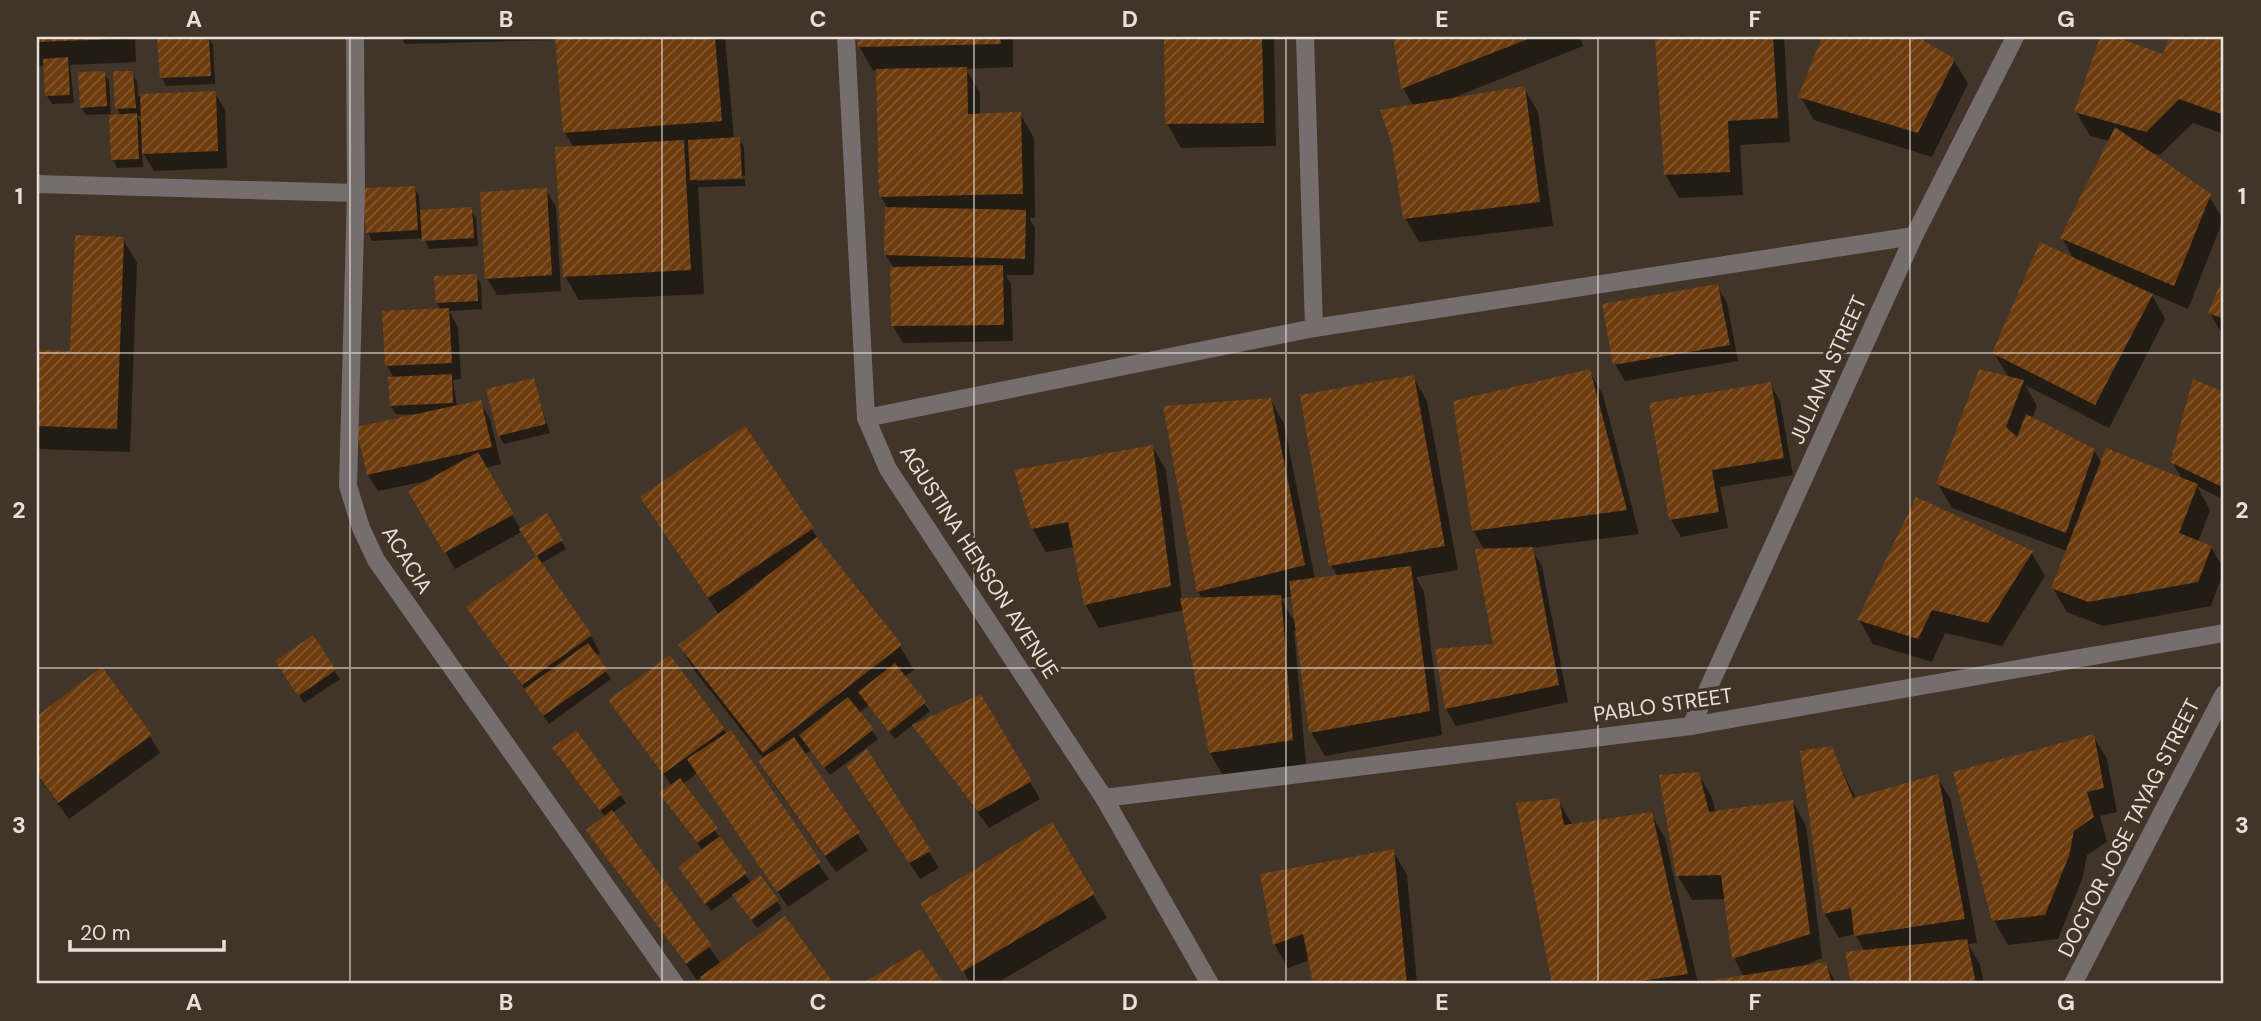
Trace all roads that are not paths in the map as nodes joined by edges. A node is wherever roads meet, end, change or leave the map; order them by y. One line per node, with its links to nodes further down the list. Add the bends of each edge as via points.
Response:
1 (355, 37): 6 (street, ACACIA)
2 (846, 37): 9 (street, AGUSTINA HENSON AVENUE)
3 (1305, 37): 8 (street)
4 (2015, 37): 7 (street, JULIANA STREET)
5 (37, 184): 6 (street)
6 (356, 193): 14 (street, ACACIA, via 348,486 361,528 376,560)
7 (1914, 236): 8 (street); 12 (street, JULIANA STREET)
8 (1314, 328): 9 (street)
9 (866, 418): 13 (street, AGUSTINA HENSON AVENUE, via 888,469)
10 (2224, 633): 12 (street, PABLO STREET)
11 (2224, 694): 16 (street, DOCTOR JOSE TAYAG STREET)
12 (1691, 726): 13 (street, PABLO STREET)
13 (1104, 798): 15 (street, AGUSTINA HENSON AVENUE)
14 (675, 984)
15 (1210, 984)
16 (2073, 984)

